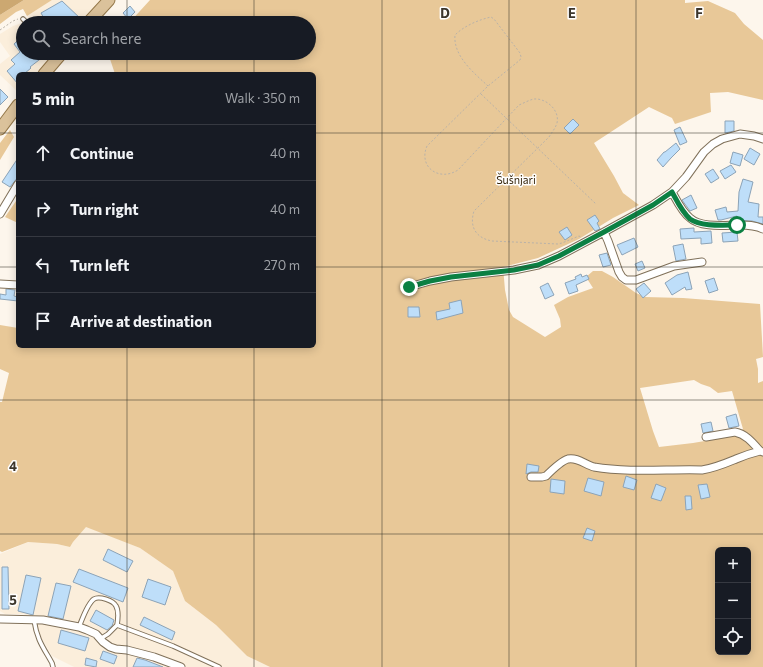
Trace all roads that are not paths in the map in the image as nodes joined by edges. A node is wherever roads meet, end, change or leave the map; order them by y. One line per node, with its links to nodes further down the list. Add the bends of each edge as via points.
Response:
1 (109, 0): 2 (main road)
2 (94, 16)
3 (16, 107): 4 (main road)
4 (5, 116): 5 (main road)
5 (0, 129)
6 (763, 139): 8 (street, via 740,134 713,144)
7 (16, 187): 9 (street)
8 (672, 192): 10 (street, via 684,212 697,223 750,225); 11 (street)
9 (0, 214)
10 (763, 229)
11 (604, 232): 12 (street, via 619,272 626,280 636,280 674,266); 15 (street, via 538,265 451,277)
12 (702, 262)
13 (0, 284): 14 (street)
14 (16, 285)
15 (409, 287)
16 (706, 437): 17 (street, via 740,433)
17 (761, 451): 18 (street, via 712,469 702,470 606,469 571,459 546,476)
18 (531, 478)
19 (0, 619): 20 (street)
20 (34, 620): 22 (street); 24 (lane, via 40,643)
21 (117, 625): 22 (lane, via 114,603 96,598 91,602); 23 (lane); 26 (lane)
22 (79, 627): 23 (street)
23 (100, 638): 25 (street, via 110,647 154,657)
24 (53, 667)
25 (181, 667)
26 (219, 667)

